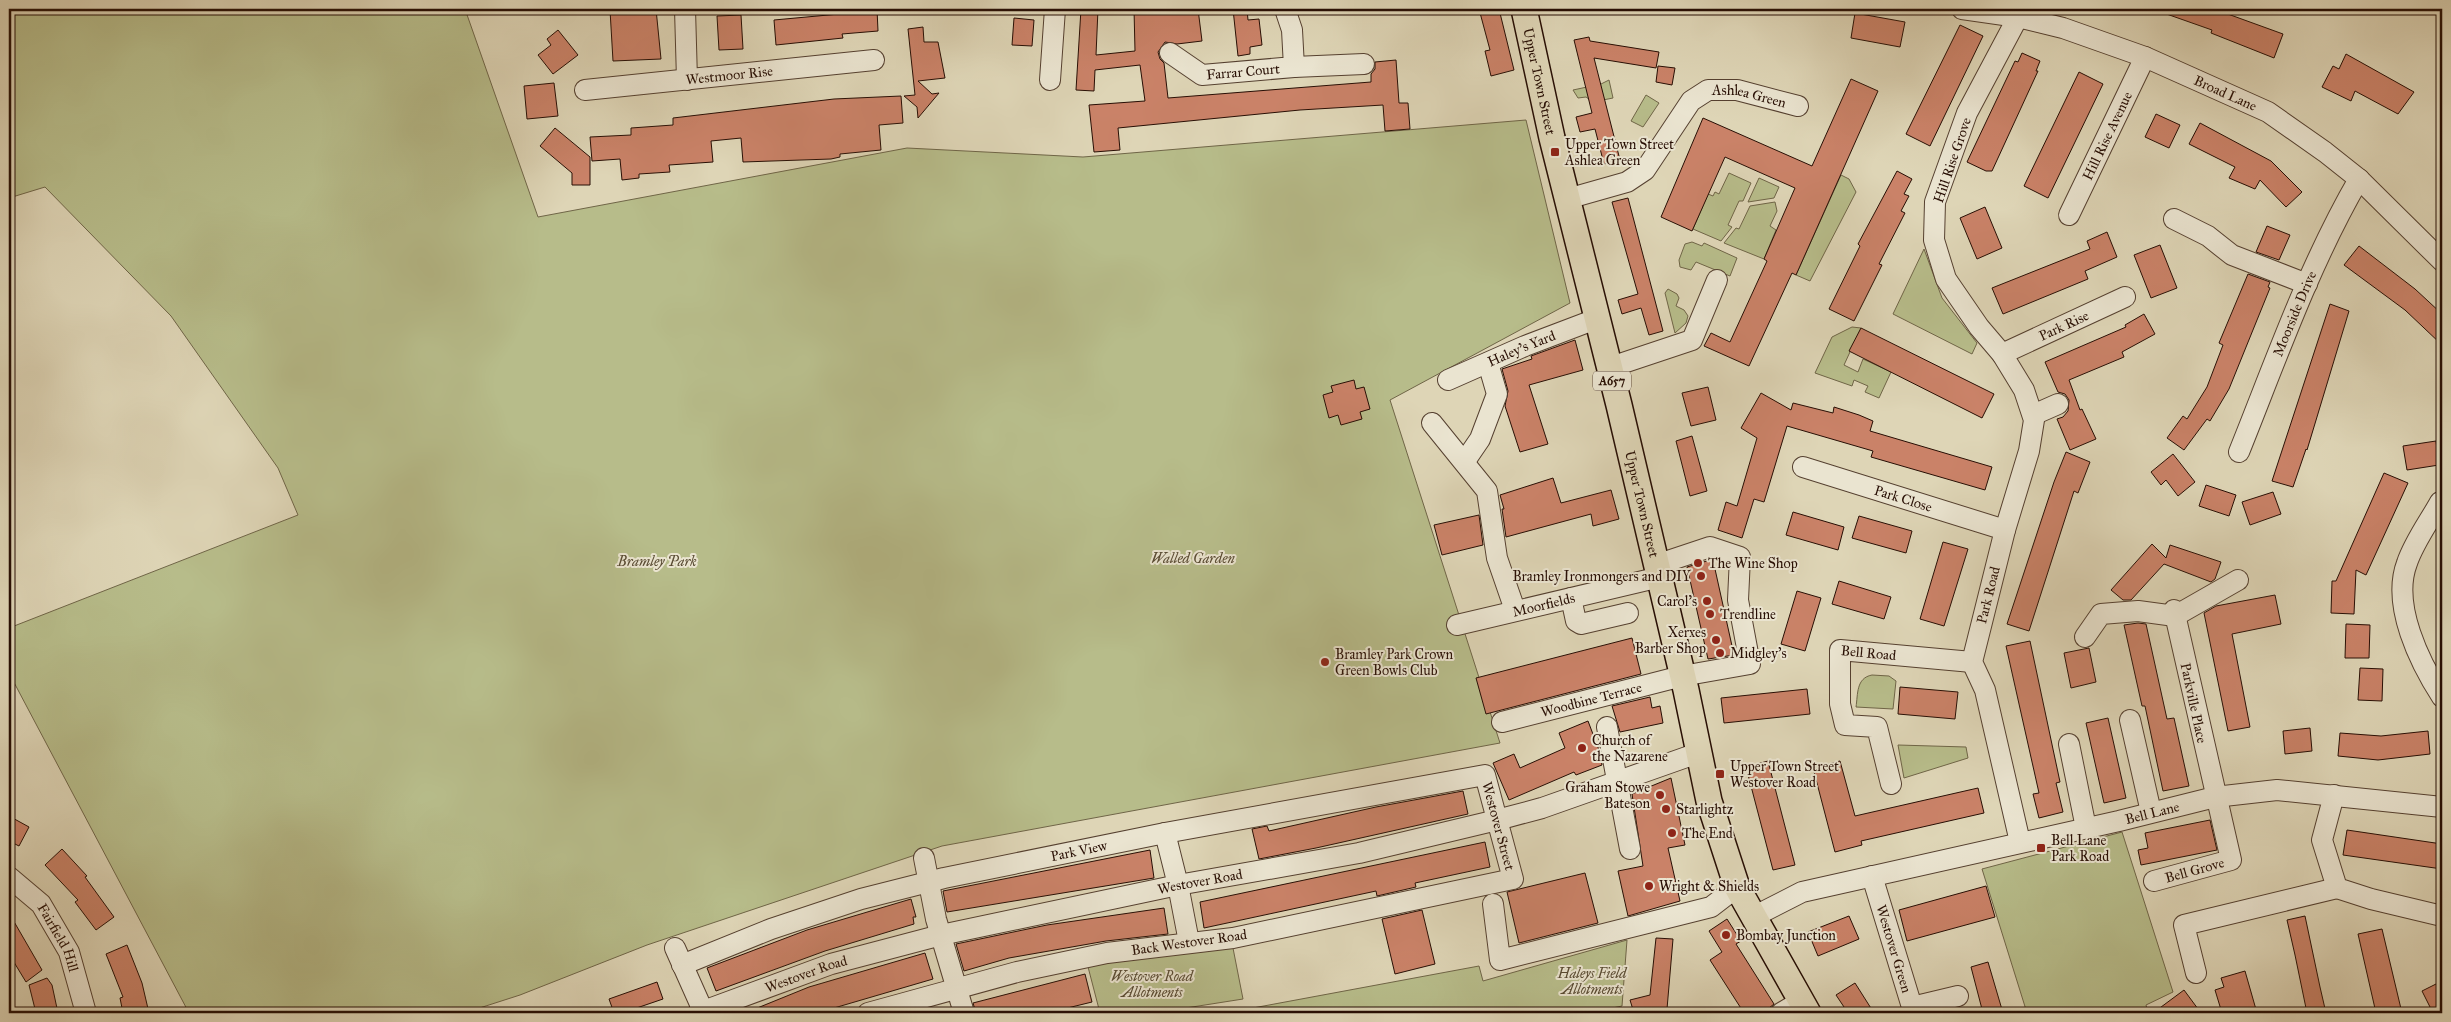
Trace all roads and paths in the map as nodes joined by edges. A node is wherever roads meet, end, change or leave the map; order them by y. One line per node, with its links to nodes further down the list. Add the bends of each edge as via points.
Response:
1 (685, 9): 12 (street)
2 (1055, 9): 13 (street)
3 (1285, 9): 11 (street, Farrar Court, via 1292,30)
4 (1524, 9): 17 (main road, Upper Town Street / A657)
5 (1962, 9): 6 (street, Broad Lane)
6 (2018, 17): 8 (street, Broad Lane, via 2063,28); 25 (street, Hill Rise Grove, via 1967,113 1935,202 1934,240 1946,279)
7 (1170, 53): 11 (street, Farrar Court, via 1202,75)
8 (2145, 57): 16 (street, Broad Lane, via 2268,112); 18 (street, Hill Rise Avenue)
9 (874, 60): 12 (street, Westmoor Rise)
10 (1364, 64): 11 (street, Farrar Court)
11 (1294, 67)
12 (687, 80): 14 (street, Westmoor Rise)
13 (1050, 80)
14 (584, 90)
15 (1798, 106): 17 (street, Ashlea Green, via 1737,90 1708,90 1691,101 1645,170 1627,182)
16 (2359, 179): 20 (street, Broad Lane); 22 (street, Moorside Drive, via 2337,216)
17 (1566, 199): 24 (main road, Upper Town Street / A657)
18 (2069, 215)
19 (2174, 219): 22 (street, via 2208,236 2232,255)
20 (2442, 261)
21 (1717, 280): 27 (street, via 1692,340)
22 (2307, 284): 32 (street, Moorside Drive)
23 (2125, 297): 25 (street, Park Rise)
24 (1596, 320): 26 (street, Haley's Yard); 27 (main road, Upper Town Street / A657)
25 (2002, 354): 30 (street, Park Road, via 2024,390)
26 (1488, 363): 28 (street, Haley's Yard); 33 (street, via 1497,394 1480,438)
27 (1608, 368): 37 (main road, Upper Town Street / A657)
28 (1448, 380)
29 (2058, 404): 30 (street)
30 (2033, 415): 36 (street, Park Road, via 2030,452)
31 (1432, 423): 33 (street)
32 (2239, 452)
33 (1465, 461): 40 (street, via 1487,491 1497,558)
34 (1803, 468): 36 (street, Park Close)
35 (2440, 502): 47 (street, via 2407,563 2402,599 2410,632 2428,675)
36 (2004, 530): 45 (street, Park Road)
37 (1658, 571): 39 (street, Moorfields); 46 (main road, Upper Town Street / A657); 46 (street, Moorfields, via 1710,547 1740,557 1738,600 1750,664)
38 (2238, 580): 42 (street)
39 (1571, 598): 40 (street, Moorfields); 41 (street, via 1576,621 1581,624)
40 (1515, 610): 43 (street, Moorfields)
41 (1628, 613)
42 (2174, 613): 44 (street, via 2101,614); 57 (street, Parkville Place)
43 (1457, 625)
44 (2085, 637)
45 (1972, 662): 55 (street, Bell Road, via 1840,650 1840,704 1845,725 1877,727); 63 (street, via 1985,690)
46 (1682, 676): 49 (street, Woodbine Terrace); 52 (main road, Upper Town Street / A657)
47 (2442, 697)
48 (2130, 720): 59 (street)
49 (1502, 722)
50 (1607, 727): 54 (street)
51 (2069, 744): 61 (street)
52 (1698, 753): 54 (street, Westover Road); 72 (main road, Upper Town Street / A657, via 1709,800)
53 (1485, 774): 60 (street, Westover Street); 62 (street, Park View)
54 (1617, 782): 60 (street, Westover Road); 64 (street)
55 (1891, 784)
56 (2334, 795): 57 (street, Bell Lane, via 2277,790); 58 (street, Bell Lane); 73 (street, via 2322,840)
57 (2215, 796): 59 (street, Bell Lane); 69 (street, Bell Grove, via 2231,860)
58 (2442, 807)
59 (2151, 812): 61 (street, Bell Lane)
60 (1497, 820): 68 (street, Westover Street); 71 (street, Westover Road, via 1359,853)
61 (2086, 828): 63 (street, Bell Lane)
62 (1165, 833): 70 (street, Park View); 71 (street)
63 (2020, 842): 66 (street, Bell Lane)
64 (1630, 850)
65 (924, 858): 70 (street)
66 (1872, 876): 76 (street, Bell Lane, via 1802,892); 81 (street, Westover Green, via 1912,1007)
67 (9, 877): 83 (street, Fairfield Hill, via 42,904 69,952)
68 (1513, 878): 78 (street, Back Westover Road, via 1233,938)
69 (2154, 881)
70 (929, 882): 77 (street); 84 (street, Park View, via 861,899 678,956)
71 (1178, 885): 77 (street, Westover Road); 78 (street)
72 (1737, 887): 74 (street, via 1711,907 1500,960); 76 (main road, Upper Town Street / A657)
73 (2337, 888): 75 (street); 79 (street, via 2184,925)
74 (1493, 904)
75 (2442, 916)
76 (1753, 917): 82 (main road, Upper Town Street / A657)
77 (940, 935): 80 (street); 84 (street, Westover Road, via 831,964)
78 (1189, 942): 80 (street, Back Westover Road, via 1107,953 1016,972)
79 (2196, 973)
80 (956, 990): 85 (street, Back Westover Road); 86 (street)
81 (1958, 996)
82 (1797, 1009)
83 (86, 1013)
84 (702, 1013)
85 (868, 1013)
86 (964, 1013)

